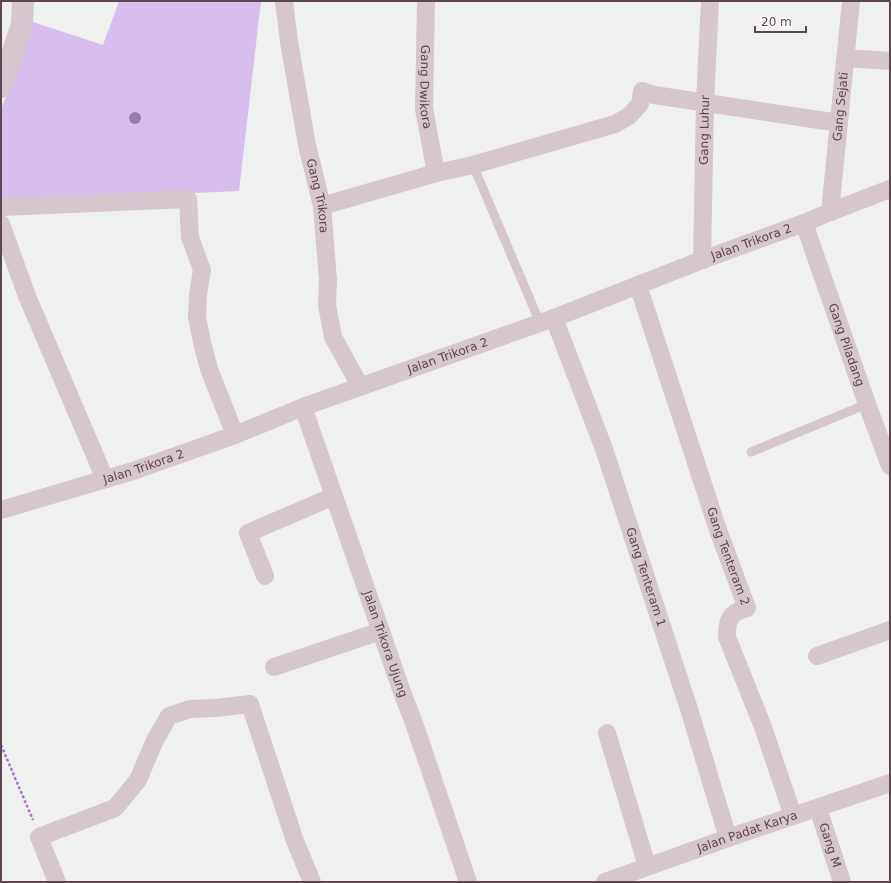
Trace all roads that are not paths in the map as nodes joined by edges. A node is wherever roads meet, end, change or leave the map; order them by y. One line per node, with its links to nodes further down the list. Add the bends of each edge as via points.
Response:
1 (23, 1): 8 (street, via 22,24)
2 (284, 1): 14 (street, Gang Trikora, via 307,145)
3 (426, 1): 12 (street, Gang Dwikora, via 424,109)
4 (710, 1): 9 (street, Gang Luhur)
5 (851, 1): 6 (street, Gang Sejati)
6 (846, 58): 7 (street); 10 (street, Gang Sejati)
7 (890, 61)
8 (1, 87)
9 (705, 102): 10 (street); 11 (street, via 642,91 640,104 629,116 615,124); 19 (street, Gang Luhur)
10 (839, 123): 16 (street, Gang Sejati)
11 (473, 165): 12 (street); 21 (lane)
12 (436, 173): 14 (street)
13 (890, 189): 16 (street, Jalan Trikora 2)
14 (322, 206): 22 (street, Gang Trikora, via 328,280 327,305 333,337)
15 (1, 208): 25 (street, via 188,199 190,237 202,270 197,317 209,369)
16 (830, 212): 17 (street, Jalan Trikora 2)
17 (804, 223): 19 (street, Jalan Trikora 2); 23 (street, Gang Piladang)
18 (1, 224): 28 (street, via 26,296)
19 (702, 260): 20 (street, Jalan Trikora 2)
20 (638, 285): 21 (street, Jalan Trikora 2); 39 (street, Gang Tenteram 2, via 746,608 736,611 727,623 727,637)
21 (547, 321): 22 (street, Jalan Trikora 2); 40 (street, Gang Tenteram 1, via 604,449)
22 (360, 386): 24 (street, Jalan Trikora 2)
23 (867, 404): 26 (lane); 27 (street, Gang Piladang)
24 (303, 407): 25 (street, Jalan Trikora 2); 29 (street, Jalan Trikora Ujung)
25 (235, 435): 28 (street, Jalan Trikora 2)
26 (751, 452)
27 (890, 466)
28 (105, 480): 30 (street, Jalan Trikora 2)
29 (334, 496): 31 (street, via 248,533); 33 (street, Jalan Trikora Ujung)
30 (1, 510)
31 (265, 576)
32 (890, 630): 34 (street)
33 (381, 631): 35 (street); 44 (street, Jalan Trikora Ujung)
34 (817, 656)
35 (274, 667)
36 (607, 732): 41 (street)
37 (890, 783): 38 (street, Jalan Padat Karya)
38 (818, 808): 39 (street, Jalan Padat Karya); 46 (street, Gang M)
39 (793, 816): 40 (street, Jalan Padat Karya)
40 (728, 838): 41 (street, Jalan Padat Karya)
41 (647, 866): 45 (street, Jalan Padat Karya)
42 (57, 882): 43 (street, via 40,836 115,808 138,780 155,740 169,716 190,709 250,704 295,840)
43 (312, 882)
44 (468, 882)
45 (605, 882)
46 (842, 882)

